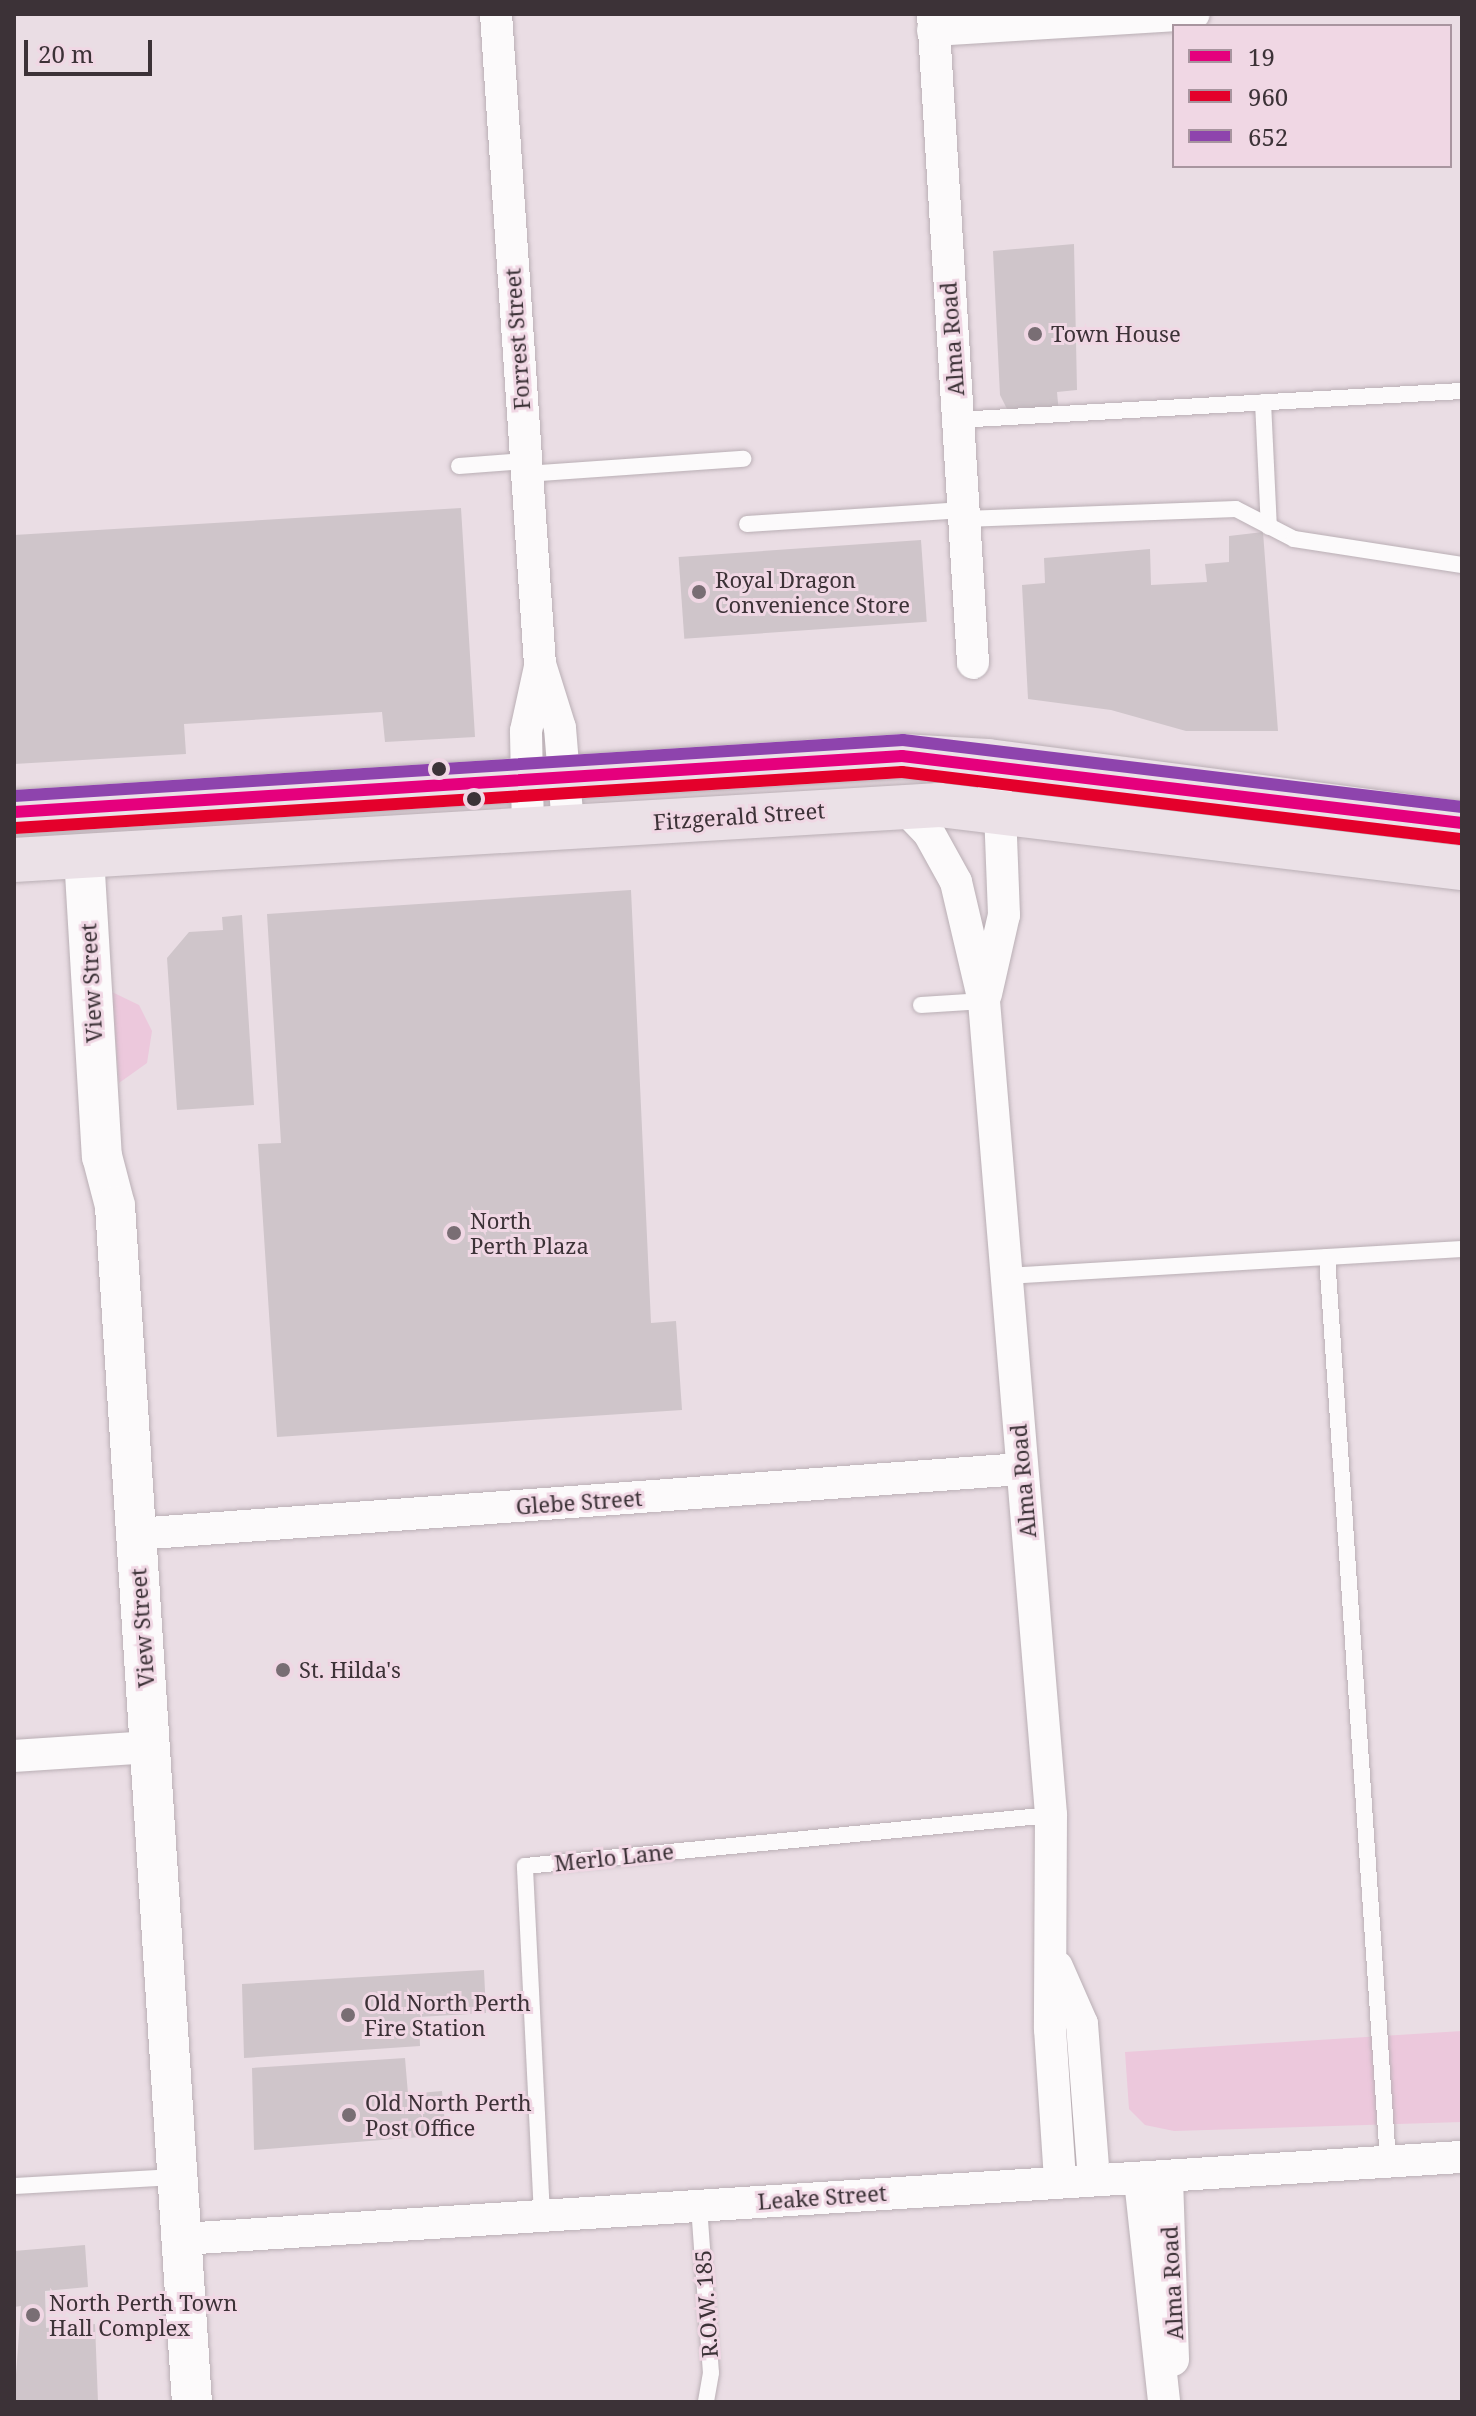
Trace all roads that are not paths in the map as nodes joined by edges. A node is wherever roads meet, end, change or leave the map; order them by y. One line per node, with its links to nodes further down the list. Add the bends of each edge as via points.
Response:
1 (496, 14): 9 (street, Forrest Street)
2 (1194, 14): 3 (street)
3 (933, 22): 6 (street, Alma Road)
4 (1462, 391): 5 (lane)
5 (1263, 402): 6 (lane); 12 (lane)
6 (957, 420): 10 (street, Alma Road)
7 (743, 459): 9 (lane)
8 (459, 466): 9 (lane)
9 (525, 468): 16 (street, Forrest Street)
10 (964, 514): 11 (lane); 12 (lane, via 1236,509); 14 (street, Alma Road)
11 (747, 524)
12 (1269, 527): 13 (lane, via 1294,539)
13 (1462, 565)
14 (973, 663)
15 (988, 761): 16 (main road, via 902,756); 18 (street, Alma Road); 20 (main road)
16 (544, 780): 19 (main road); 21 (street, Forrest Street)
17 (903, 806): 18 (main road, Fitzgerald Street); 21 (main road, Fitzgerald Street); 25 (street, Alma Road, via 929,833 956,882)
18 (1000, 810): 24 (main road, Fitzgerald Street); 25 (street, Alma Road, via 1004,915)
19 (14, 812)
20 (1462, 823)
21 (548, 828): 22 (main road, Fitzgerald Street)
22 (84, 856): 23 (main road, Fitzgerald Street); 31 (street, View Street)
23 (14, 860)
24 (1462, 868)
25 (984, 1001): 26 (lane); 29 (street, Alma Road)
26 (921, 1005)
27 (1462, 1249): 28 (lane)
28 (1327, 1257): 29 (lane); 37 (lane)
29 (1006, 1276): 30 (street, Alma Road)
30 (1022, 1469): 31 (street, Glebe Street); 34 (street, Alma Road)
31 (136, 1534): 32 (street, View Street)
32 (150, 1747): 33 (street); 38 (street, View Street)
33 (14, 1756)
34 (1051, 1815): 35 (street, Alma Road); 44 (lane, Merlo Lane, via 525,1866)
35 (1054, 1961): 40 (street, Alma Road, via 1082,2024); 41 (street, Alma Road, via 1050,2029)
36 (1462, 2157): 37 (street, Leake Street)
37 (1388, 2162): 39 (street, Leake Street)
38 (177, 2177): 42 (lane); 45 (street, View Street)
39 (1153, 2179): 40 (street, Leake Street); 46 (street, Alma Road, via 1175,2355)
40 (1094, 2180): 41 (street, Leake Street)
41 (1060, 2181): 43 (street, Leake Street)
42 (14, 2186)
43 (699, 2206): 44 (street, Leake Street); 48 (lane, R.O.W. 185, via 711,2373)
44 (542, 2216): 45 (street, Leake Street)
45 (182, 2239): 47 (street, View Street)
46 (1164, 2394)
47 (192, 2402)
48 (706, 2402)

